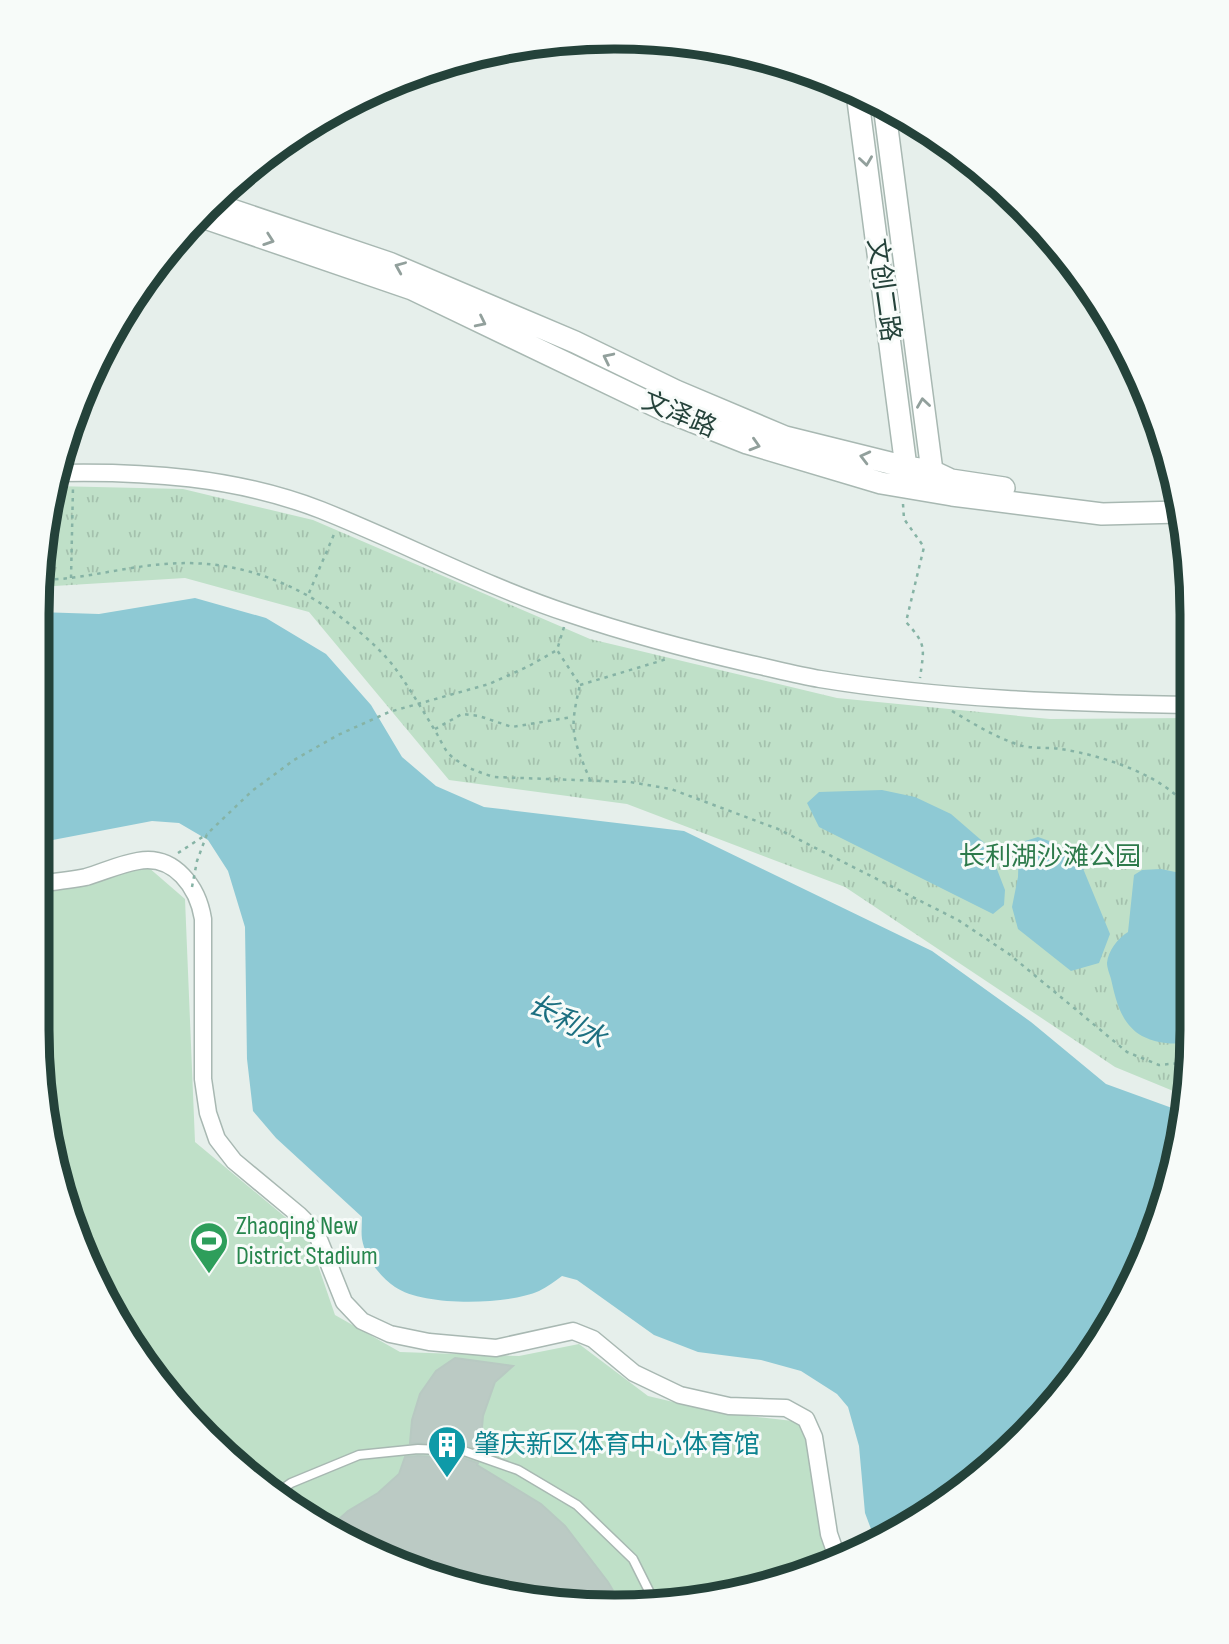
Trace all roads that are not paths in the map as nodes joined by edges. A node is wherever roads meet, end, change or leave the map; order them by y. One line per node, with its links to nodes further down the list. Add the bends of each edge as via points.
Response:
1 (858, 104): 6 (street, 文创二路, one-way to 6)
2 (886, 119): 7 (street, 文创二路, one-way to 2)
3 (223, 207): 6 (street, 文泽路, one-way to 3, via 785,437 389,263)
4 (210, 220): 6 (street, 文泽路, one-way to 6, via 412,289 666,411 747,443 881,483)
5 (67, 472): 10 (street, via 180,476 248,488 319,509 568,614 696,651 819,679 1057,703)
6 (904, 476): 7 (street, 文泽路)
7 (932, 481): 8 (street, 文泽路, via 1094,500); 9 (street, 文泽路, via 1102,514)
8 (1168, 498)
9 (1170, 512)
10 (1180, 705)
11 (49, 882): 13 (street, via 140,860 177,869 192,887 203,919 203,1079 217,1139 234,1161 316,1232 344,1302 362,1321 390,1334 429,1342 496,1348 573,1331 593,1339 634,1373 680,1395 729,1406 786,1408 806,1419 814,1437)
12 (284, 1488): 14 (lane, via 359,1455 418,1449 464,1451 518,1470 577,1505 633,1559)
13 (835, 1550)
14 (651, 1594)

